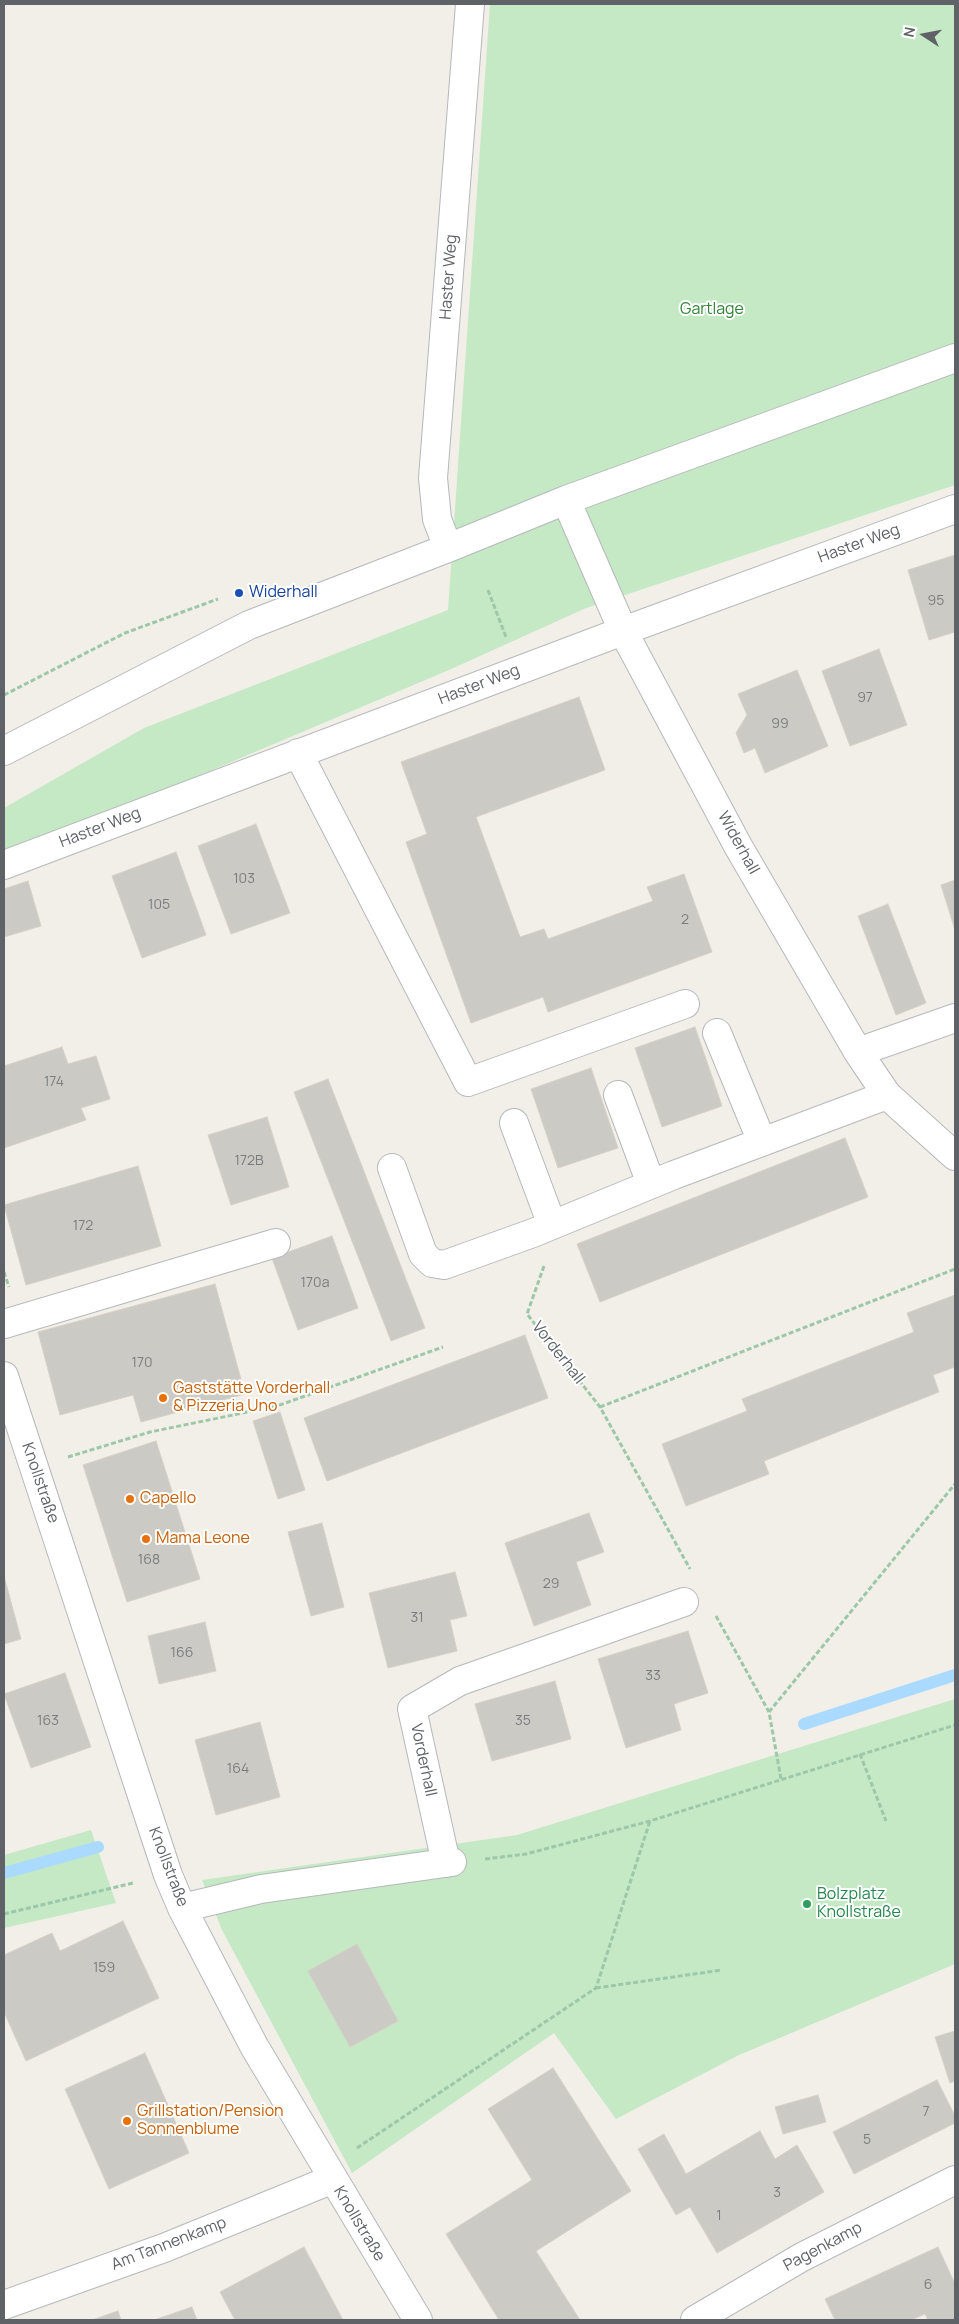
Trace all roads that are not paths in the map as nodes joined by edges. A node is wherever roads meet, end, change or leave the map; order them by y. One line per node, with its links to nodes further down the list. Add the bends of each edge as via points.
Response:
1 (470, 4): 5 (street, Haster Weg, via 433,478 438,519)
2 (955, 358): 3 (street)
3 (566, 500): 5 (street); 6 (street, Widerhall)
4 (955, 509): 6 (street, Haster Weg)
5 (448, 548): 7 (street, via 249,625)
6 (623, 631): 8 (street, Haster Weg); 13 (street, Widerhall, via 738,846)
7 (4, 751)
8 (298, 754): 9 (street, Haster Weg); 10 (street, via 468,1082)
9 (4, 864)
10 (685, 1004)
11 (955, 1018): 13 (street)
12 (717, 1033): 17 (street)
13 (858, 1052): 15 (street, Widerhall)
14 (618, 1095): 20 (street)
15 (886, 1095): 17 (street); 18 (street, Widerhall)
16 (514, 1123): 21 (street)
17 (762, 1142): 20 (street)
18 (955, 1156)
19 (392, 1168): 21 (street, via 423,1254 432,1263 444,1265)
20 (651, 1184): 21 (street)
21 (542, 1229)
22 (276, 1244): 23 (street)
23 (4, 1324)
24 (4, 1376): 25 (street, Knollstraße)
25 (13, 1431): 27 (street, Knollstraße, via 35,1467 168,1875)
26 (684, 1602): 27 (street, Vorderhall, via 460,1681 412,1709 449,1863 261,1889)
27 (182, 1908): 28 (street, Knollstraße, via 254,2046)
28 (333, 2180): 30 (street, Am Tannenkamp, via 164,2248); 31 (street, Knollstraße)
29 (955, 2180): 32 (street, Pagenkamp, via 802,2257)
30 (4, 2305)
31 (418, 2320)
32 (695, 2320)

